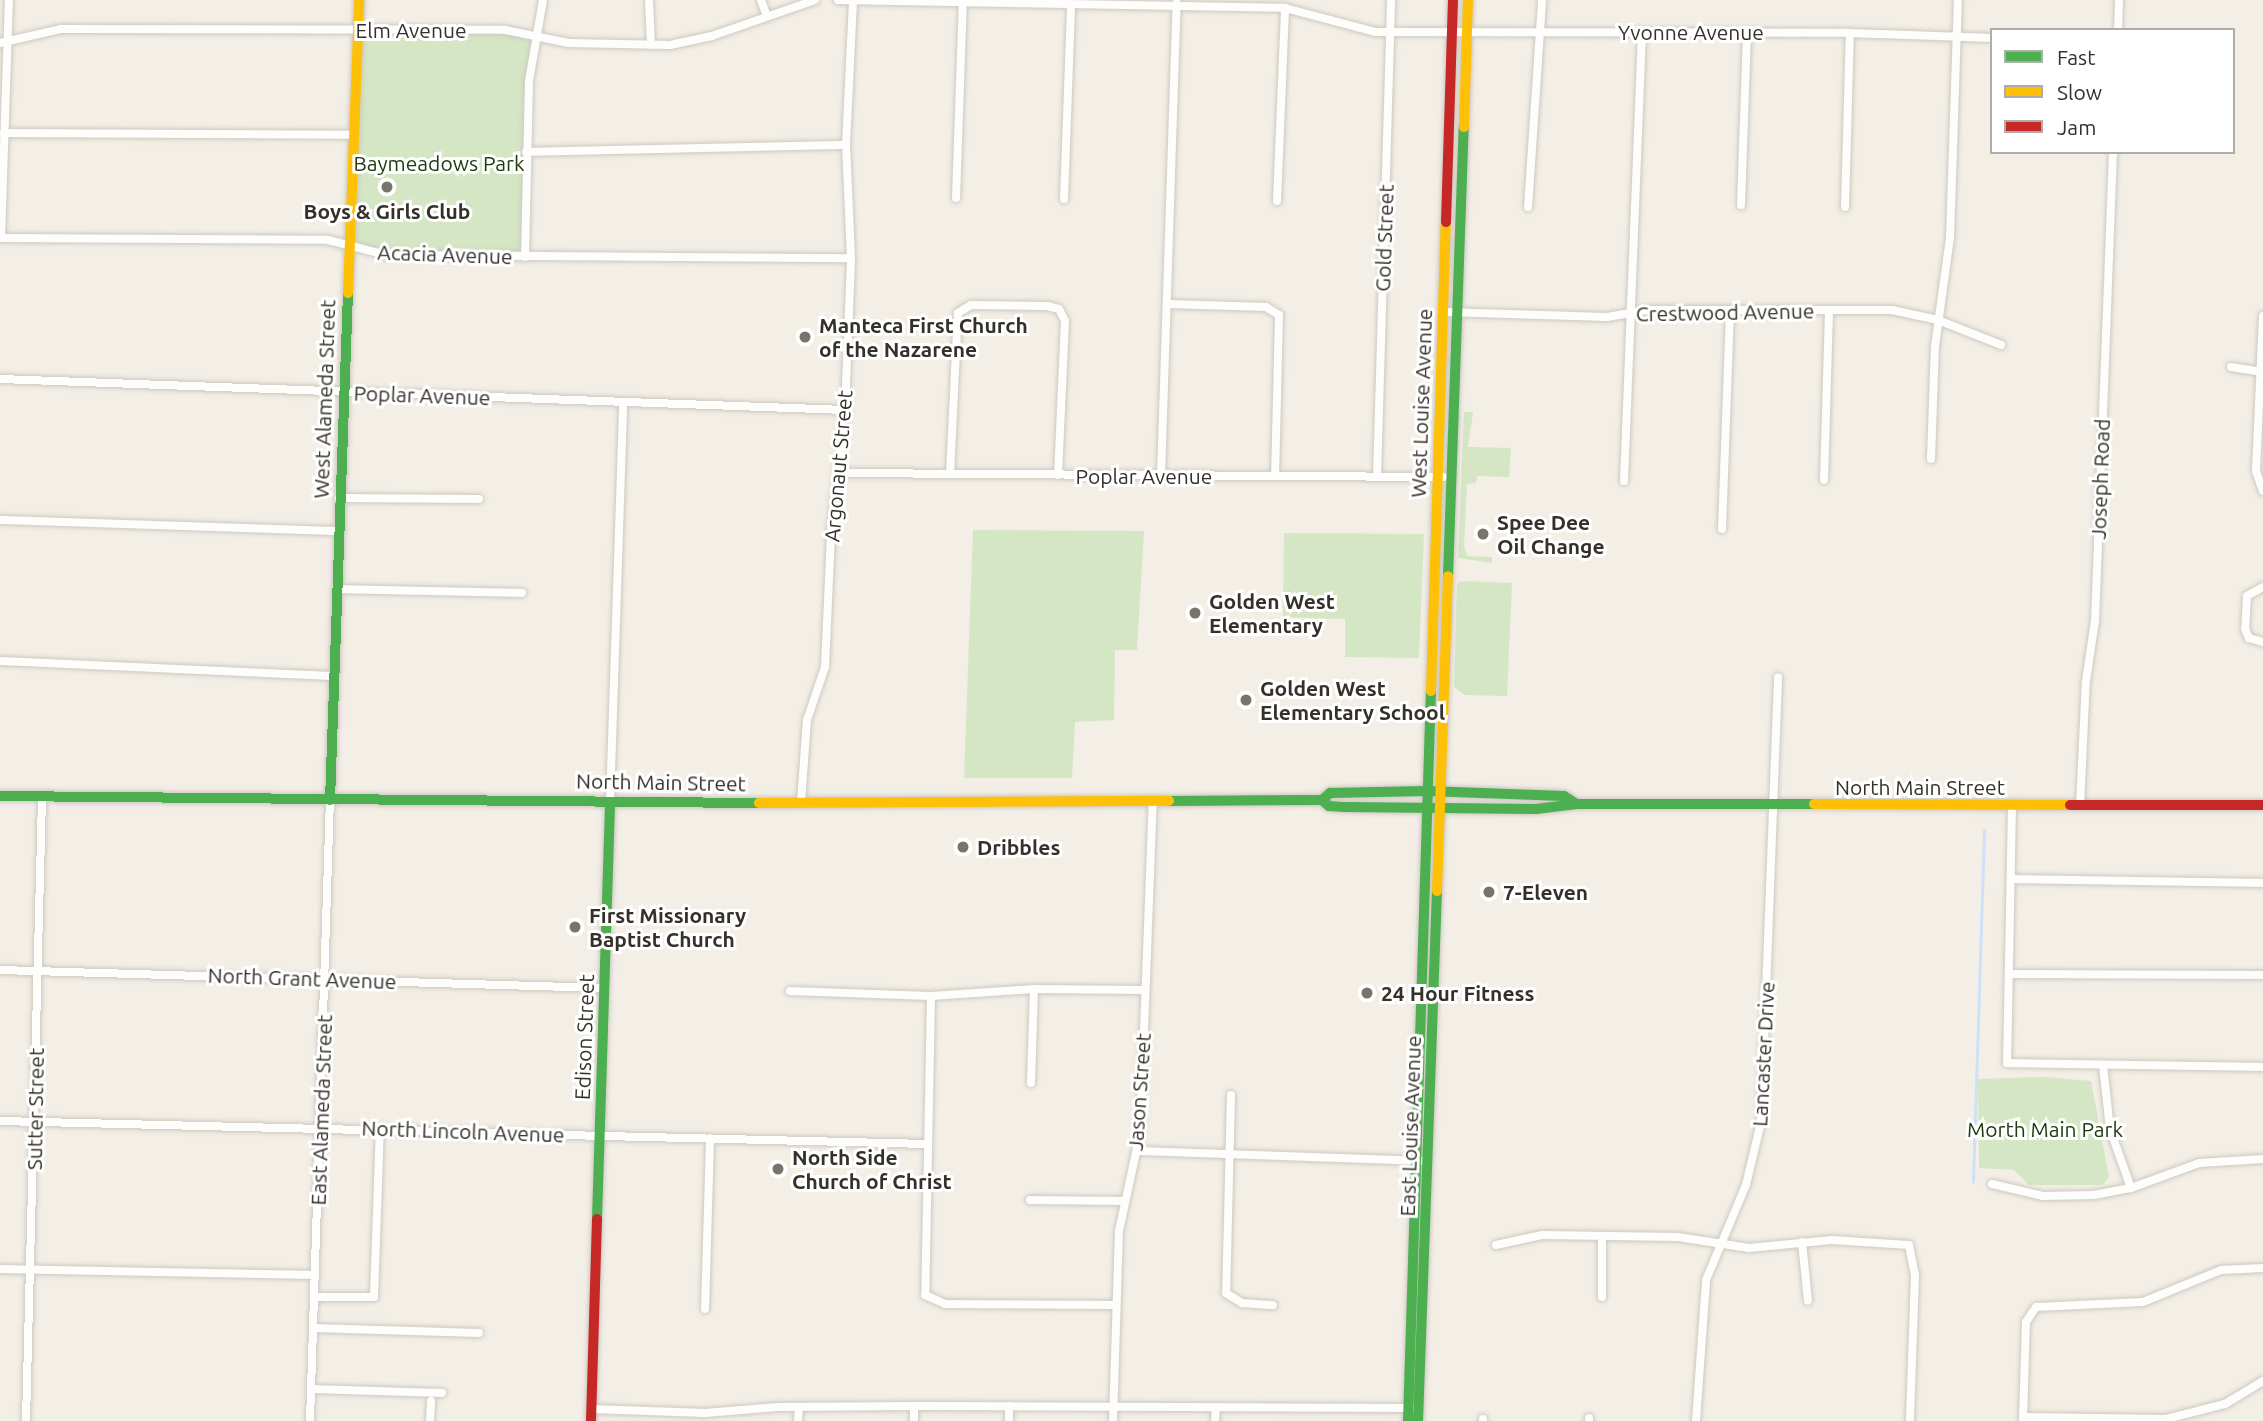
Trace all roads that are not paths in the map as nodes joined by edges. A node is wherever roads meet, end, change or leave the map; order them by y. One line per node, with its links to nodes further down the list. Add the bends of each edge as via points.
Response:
1 (9, 0): 32 (street)
2 (359, 0): 21 (main road, West Alameda Street)
3 (543, 0): 30 (street)
4 (761, 0): 19 (street)
5 (815, 0): 19 (street, Elm Avenue)
6 (838, 0): 7 (street)
7 (853, 0): 15 (street); 36 (street, Argonaut Street)
8 (1391, 0): 23 (street, Gold Street)
9 (1453, 0): 24 (main road, West Louise Avenue)
10 (1468, 0): 25 (main road, West Louise Avenue)
11 (1542, 0): 22 (street)
12 (1958, 0): 29 (street)
13 (2119, 0): 20 (street)
14 (649, 2): 33 (street)
15 (963, 2): 17 (street); 39 (street)
16 (1177, 2): 17 (street); 18 (street); 49 (street)
17 (1071, 4): 40 (street)
18 (1285, 8): 23 (street, via 1359,31); 41 (street)
19 (766, 14): 33 (street, Elm Avenue, via 694,41)
20 (2118, 28)
21 (357, 29): 30 (street, Elm Avenue, via 505,30); 32 (street, Elm Avenue, via 61,29); 35 (main road, West Alameda Street)
22 (1541, 31): 25 (street, Yvonne Avenue); 26 (street, Yvonne Avenue); 43 (street, via 1530,121)
23 (1390, 32): 24 (street, Yvonne Avenue); 70 (street, Gold Street)
24 (1452, 32): 25 (street, Yvonne Avenue); 52 (main road, West Louise Avenue)
25 (1467, 32): 53 (main road, West Louise Avenue)
26 (1642, 32): 27 (street, Yvonne Avenue); 54 (street)
27 (1746, 32): 28 (street, Yvonne Avenue); 42 (street)
28 (1850, 33): 29 (street, Yvonne Avenue); 44 (street)
29 (1958, 35): 31 (street, Yvonne Avenue); 56 (street, via 1948,273)
30 (535, 37): 33 (street, Elm Avenue, via 569,43); 37 (street)
31 (1990, 38)
32 (4, 42): 34 (street)
33 (651, 45)
34 (4, 133): 35 (street); 45 (street)
35 (354, 135): 46 (main road, West Alameda Street)
36 (846, 145): 37 (street); 48 (street, Argonaut Street)
37 (526, 152): 47 (street)
38 (2113, 154): 100 (street, Joseph Road, via 2095,621 2086,681)
39 (956, 198)
40 (1064, 200)
41 (1277, 201)
42 (1741, 205)
43 (1528, 207)
44 (1845, 207)
45 (0, 238): 46 (street, Acacia Avenue, via 328,240)
46 (349, 246): 47 (street, Acacia Avenue, via 387,255); 61 (main road, West Alameda Street)
47 (525, 257): 48 (street, Acacia Avenue)
48 (851, 258): 63 (street, Argonaut Street)
49 (1168, 304): 68 (street); 69 (street, via 1266,307 1279,315)
50 (1730, 310): 51 (street, Crestwood Avenue); 54 (street, Crestwood Avenue); 79 (street)
51 (1829, 310): 56 (street, Crestwood Avenue, via 1892,310); 73 (street)
52 (1444, 312): 53 (street, Crestwood Avenue); 71 (main road, West Louise Avenue)
53 (1458, 313): 54 (street, Crestwood Avenue, via 1607,317); 72 (main road, West Louise Avenue)
54 (1630, 313): 74 (street)
55 (2263, 316): 59 (street)
56 (1938, 320): 57 (street, Crestwood Avenue); 64 (street)
57 (2001, 345)
58 (2231, 367): 59 (street)
59 (2262, 372): 75 (street, via 2257,480)
60 (0, 379): 61 (street, Poplar Avenue)
61 (342, 391): 62 (street, Poplar Avenue); 76 (main road, West Alameda Street)
62 (623, 403): 63 (street, Poplar Avenue); 94 (street, Edison Street)
63 (845, 411): 65 (street, Argonaut Street)
64 (1931, 459)
65 (837, 473): 66 (street, Poplar Avenue); 95 (street, Argonaut Street, via 825,667 807,720)
66 (950, 474): 67 (street, Poplar Avenue); 67 (street, via 958,313 971,305 1059,309 1065,321)
67 (1058, 475): 68 (street, Poplar Avenue)
68 (1161, 475): 69 (street, Poplar Avenue)
69 (1275, 476): 70 (street, Poplar Avenue)
70 (1377, 476): 71 (street, Poplar Avenue)
71 (1438, 477): 72 (street, Poplar Avenue); 88 (main road, West Louise Avenue)
72 (1451, 477): 89 (main road, West Louise Avenue)
73 (1824, 480)
74 (1624, 481)
75 (2263, 491)
76 (339, 498): 77 (street); 80 (main road, West Alameda Street)
77 (479, 499)
78 (0, 520): 80 (street)
79 (1722, 529)
80 (338, 531): 82 (main road, West Alameda Street)
81 (2263, 587): 84 (street, via 2247,596 2245,629 2249,638)
82 (336, 589): 83 (street); 86 (main road, West Alameda Street)
83 (522, 593)
84 (2263, 642)
85 (0, 661): 86 (street)
86 (333, 676): 92 (main road, West Alameda Street)
87 (1778, 677): 98 (street, Lancaster Drive)
88 (1427, 791): 89 (main road, North Main Street); 93 (main road, North Main Street, via 1330,793); 102 (main road, West Louise Avenue)
89 (1441, 791): 97 (main road, North Main Street, via 1564,796); 103 (main road, East Louise Avenue)
90 (0, 796): 91 (main road, North Main Street)
91 (42, 797): 92 (main road, North Main Street); 107 (street, Sutter Street)
92 (330, 800): 94 (main road, North Main Street); 110 (street, East Alameda Street)
93 (1322, 800): 96 (main road, North Main Street); 102 (main road, North Main Street, via 1329,806)
94 (610, 802): 95 (main road, North Main Street); 111 (main road, Edison Street)
95 (801, 803): 96 (main road, North Main Street)
96 (1153, 803): 113 (street, Jason Street)
97 (1577, 804): 98 (main road, North Main Street); 103 (main road, North Main Street, via 1563,809)
98 (1771, 806): 99 (main road, North Main Street); 137 (street, Lancaster Drive, via 1761,1122 1746,1185)
99 (2012, 806): 100 (main road, North Main Street); 104 (street)
100 (2080, 806): 101 (main road, North Main Street)
101 (2263, 806)
102 (1426, 808): 103 (main road, North Main Street); 130 (main road, East Louise Avenue)
103 (1441, 808): 130 (main road, East Louise Avenue)
104 (2012, 879): 105 (street); 108 (street)
105 (2263, 883)
106 (0, 970): 107 (street, North Grant Avenue)
107 (39, 971): 110 (street, North Grant Avenue); 121 (street, Sutter Street)
108 (2011, 974): 109 (street); 116 (street, via 2007,1063)
109 (2263, 975)
110 (325, 979): 111 (street, North Grant Avenue); 122 (street, East Alameda Street)
111 (604, 988): 124 (main road, Edison Street)
112 (1034, 989): 113 (street); 115 (street); 118 (street)
113 (1145, 990): 127 (street, Jason Street)
114 (790, 991): 115 (street)
115 (930, 996): 126 (street)
116 (2103, 1065): 117 (street); 132 (street, via 2110,1129)
117 (2263, 1067)
118 (1031, 1083)
119 (1231, 1095): 128 (street)
120 (0, 1121): 121 (street, North Lincoln Avenue)
121 (35, 1122): 122 (street, North Lincoln Avenue); 141 (street, Sutter Street)
122 (321, 1126): 123 (street, North Lincoln Avenue); 142 (street, East Alameda Street)
123 (380, 1129): 124 (street, North Lincoln Avenue); 143 (street, via 374,1297)
124 (600, 1135): 125 (street, North Lincoln Avenue); 161 (main road, Edison Street)
125 (710, 1138): 126 (street, North Lincoln Avenue); 148 (street)
126 (926, 1144): 146 (street, via 923,1290 928,1299 945,1304)
127 (1137, 1151): 128 (street); 134 (street, Jason Street)
128 (1228, 1156): 130 (street); 147 (street, via 1226,1293 1242,1303)
129 (2263, 1159): 132 (street, via 2199,1163)
130 (1424, 1162): 160 (main road, East Louise Avenue)
131 (1992, 1184): 132 (street, via 2043,1196 2094,1195)
132 (2132, 1188)
133 (1030, 1200): 134 (street)
134 (1124, 1201): 146 (street, Jason Street)
135 (1602, 1236): 137 (street, via 1678,1237); 138 (street, via 1521,1237); 144 (street)
136 (1802, 1242): 137 (street, via 1749,1248); 145 (street); 177 (street, via 1909,1245 1914,1256)
137 (1720, 1243): 176 (street, Lancaster Drive, via 1702,1298)
138 (1496, 1245)
139 (2263, 1268): 163 (street, via 2221,1270 2143,1302 2036,1307 2026,1322)
140 (0, 1269): 141 (street)
141 (32, 1270): 142 (street); 165 (street, Sutter Street)
142 (315, 1275): 143 (street, East Alameda Street)
143 (314, 1297): 149 (street, East Alameda Street)
144 (1602, 1297)
145 (1808, 1301)
146 (1116, 1305): 157 (street, Jason Street)
147 (1273, 1305)
148 (705, 1310)
149 (313, 1328): 150 (street); 152 (street, East Alameda Street)
150 (479, 1333)
151 (2263, 1381): 164 (street, via 2225,1405)
152 (311, 1389): 153 (street); 166 (street, East Alameda Street)
153 (442, 1394)
154 (430, 1401): 167 (street)
155 (914, 1406): 156 (street); 158 (street); 170 (street)
156 (1009, 1406): 157 (street); 171 (street)
157 (1114, 1406): 159 (street); 172 (street, Jason Street)
158 (799, 1407): 162 (street); 169 (street)
159 (1216, 1407): 160 (street); 173 (street)
160 (1413, 1408): 174 (main road, East Louise Avenue); 175 (main road, East Louise Avenue)
161 (592, 1409): 162 (street); 168 (main road, Edison Street)
162 (704, 1417)
163 (2023, 1419): 164 (street)
164 (2166, 1420)
165 (26, 1421)
166 (310, 1421)
167 (430, 1421)
168 (591, 1421)
169 (798, 1421)
170 (914, 1421)
171 (1009, 1421)
172 (1113, 1421)
173 (1216, 1421)
174 (1408, 1421)
175 (1419, 1421)
176 (1696, 1421)
177 (1910, 1421)

